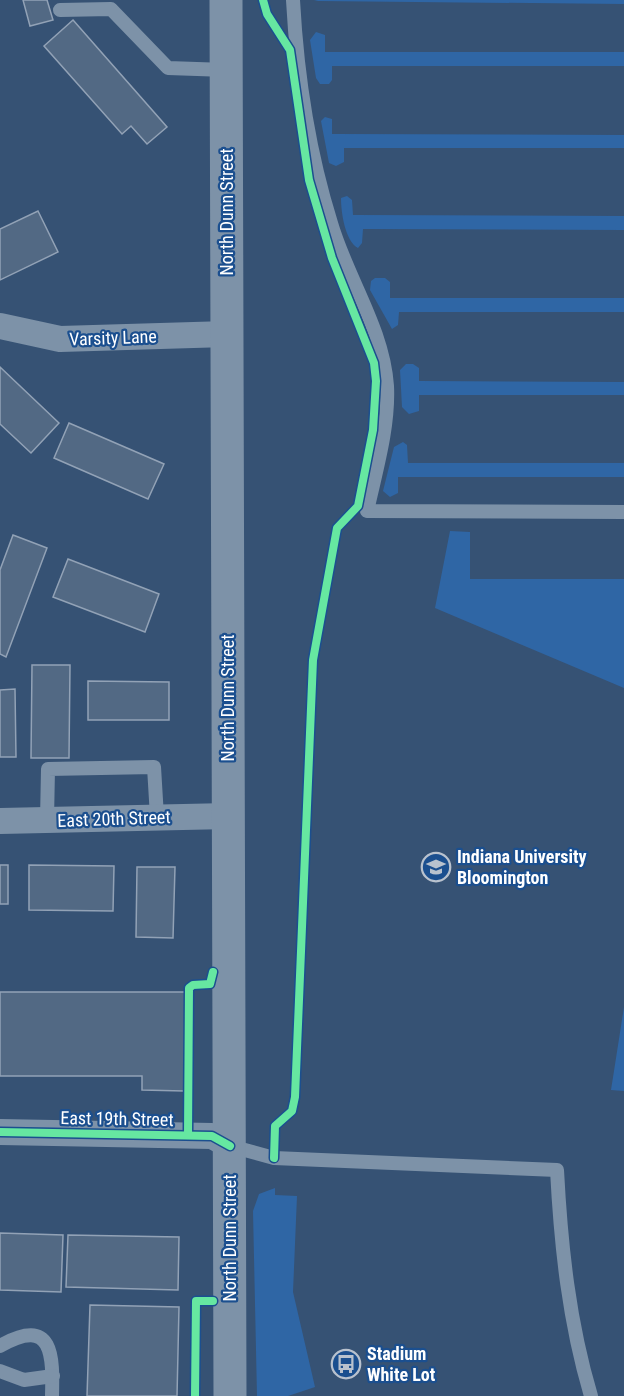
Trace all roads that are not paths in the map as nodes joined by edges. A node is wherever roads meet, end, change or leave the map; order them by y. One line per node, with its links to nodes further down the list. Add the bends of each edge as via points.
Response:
1 (226, 0): 4 (street, North Dunn Street)
2 (293, 0): 7 (lane, via 304,102 320,183 345,264 381,347 387,387 384,430 367,511)
3 (60, 10): 4 (lane, via 111,9 168,68)
4 (226, 70): 6 (street, North Dunn Street)
5 (0, 326): 6 (street, Varsity Lane, via 60,339)
6 (227, 334): 8 (street, North Dunn Street)
7 (624, 512)
8 (229, 816): 9 (street, East 20th Street); 13 (street, North Dunn Street)
9 (157, 817): 10 (street, East 20th Street); 10 (lane, via 154,767 48,769)
10 (47, 820): 11 (street, East 20th Street)
11 (0, 821)
12 (0, 1132): 13 (street, East 19th Street, via 212,1136)
13 (230, 1146): 18 (street, North Dunn Street); 19 (lane, via 274,1158 556,1170 566,1284)
14 (0, 1346): 16 (lane, via 28,1336 41,1339 50,1347)
15 (0, 1371): 16 (lane, via 24,1380)
16 (53, 1376): 17 (lane)
17 (52, 1396)
18 (230, 1396)
19 (591, 1396)

